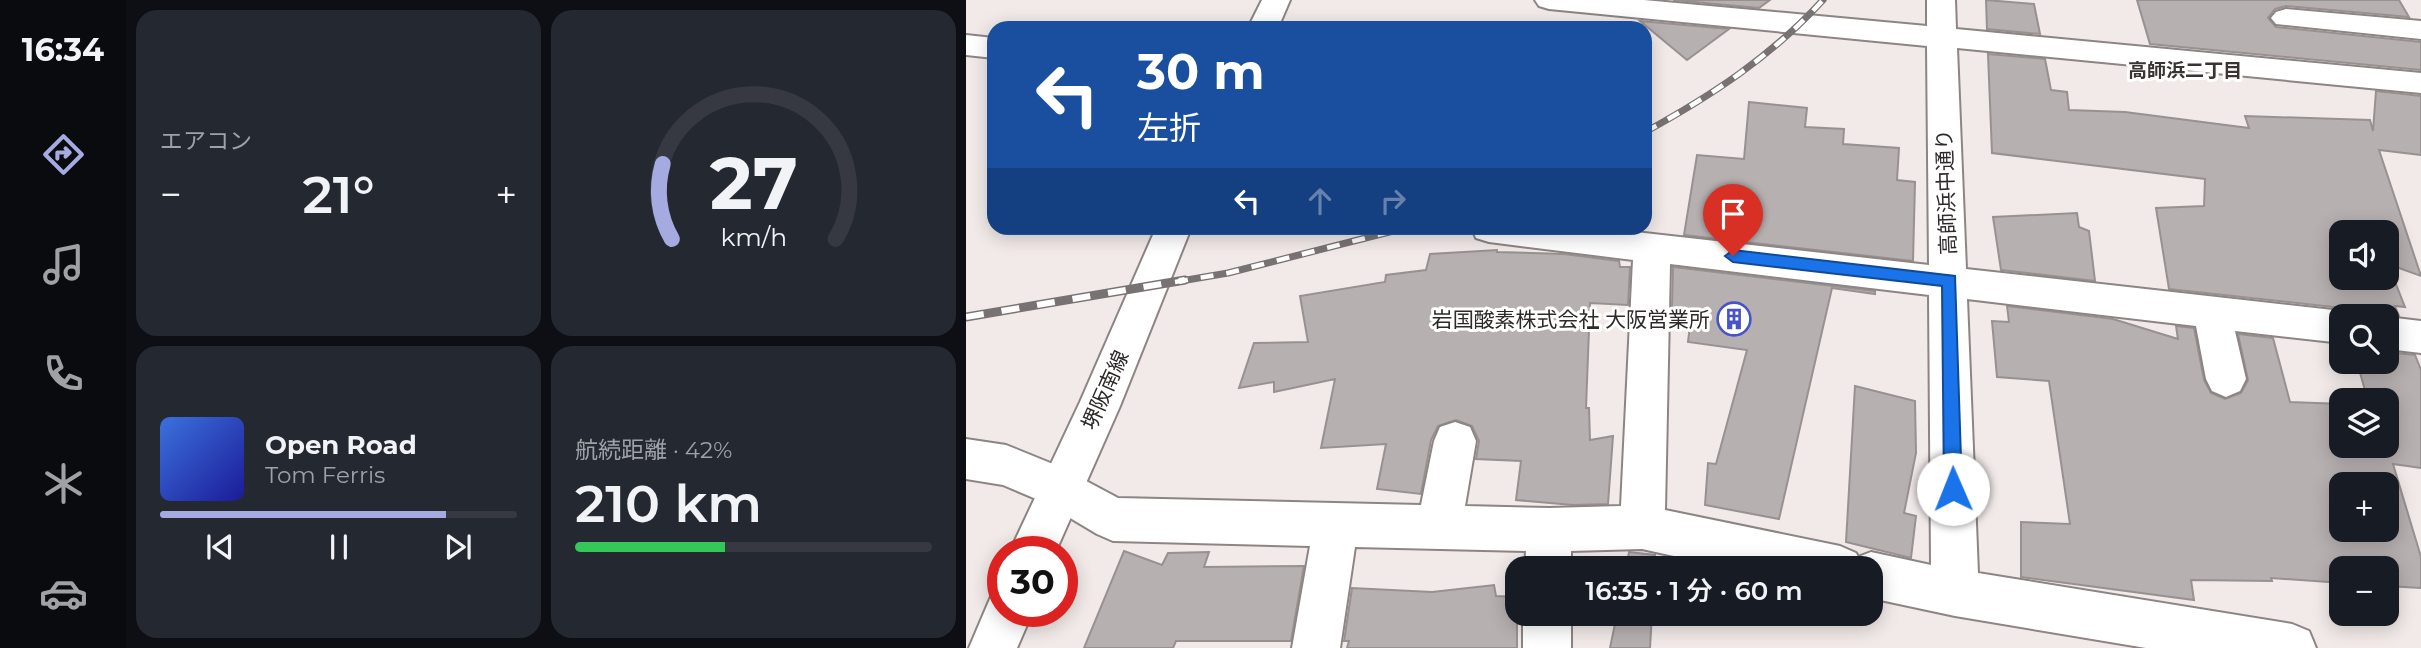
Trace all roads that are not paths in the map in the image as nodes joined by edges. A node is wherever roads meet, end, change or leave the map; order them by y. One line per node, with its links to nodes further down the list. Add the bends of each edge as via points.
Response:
1 (1276, 0): 5 (street)
2 (1941, 0): 7 (street, 高師浜中通り)
3 (1567, 1): 7 (street)
4 (2286, 18): 6 (street)
5 (1266, 21)
6 (2421, 30)
7 (1943, 40): 10 (street); 14 (street, 高師浜中通り)
8 (966, 45): 9 (street)
9 (987, 47)
10 (2421, 83)
11 (1170, 235): 22 (street, 堺阪南線)
12 (1546, 235): 13 (street)
13 (1652, 248): 14 (street); 25 (street)
14 (1949, 280): 15 (street); 30 (street, 高師浜中通り)
15 (2212, 311): 16 (street); 19 (street)
16 (2329, 325)
17 (2399, 334): 18 (street)
18 (2421, 337)
19 (2226, 379)
20 (1455, 441): 24 (street)
21 (966, 459): 22 (street, via 1006,465)
22 (1060, 488): 23 (street, via 1113,519); 26 (street, 堺阪南線)
23 (1336, 524): 24 (street); 34 (street)
24 (1439, 527): 27 (street)
25 (1642, 527): 27 (street); 28 (street)
26 (1040, 536)
27 (1548, 549)
28 (1779, 556)
29 (1883, 578): 30 (street)
30 (1955, 593): 36 (street)
31 (1547, 626): 35 (street)
32 (1002, 627): 33 (street)
33 (993, 648)
34 (1316, 648)
35 (1547, 648)
36 (2292, 648)

